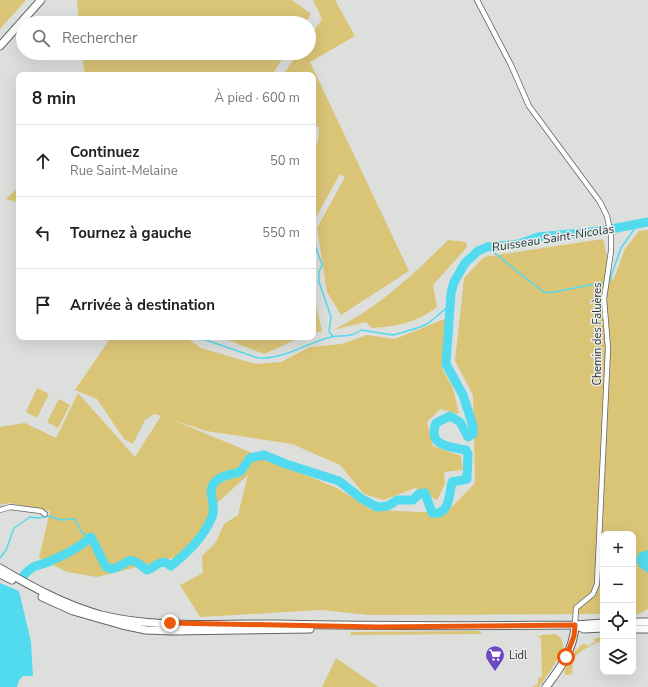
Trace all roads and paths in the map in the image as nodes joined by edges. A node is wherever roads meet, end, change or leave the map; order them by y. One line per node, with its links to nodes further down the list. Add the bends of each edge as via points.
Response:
1 (41, 0): 3 (main road)
2 (477, 0): 13 (street, Chemin des Faluères, via 529,106 600,202 607,216 611,235 612,250 604,299 608,348 597,584 593,594 576,608)
3 (27, 16)
4 (16, 28): 5 (main road)
5 (0, 46)
6 (0, 510): 7 (street, via 10,507 41,511)
7 (45, 514)
8 (0, 568): 14 (main road, via 50,596 95,613 122,618 170,623)
9 (0, 574): 14 (main road, via 73,611 122,626 146,630 276,631)
10 (636, 622): 11 (main road)
11 (648, 622)
12 (600, 623): 13 (main road)
13 (575, 625): 14 (main road); 15 (main road, via 584,629); 18 (main road, via 574,636 566,657)
14 (378, 627)
15 (600, 628)
16 (636, 629): 17 (main road)
17 (648, 629)
18 (546, 687)

